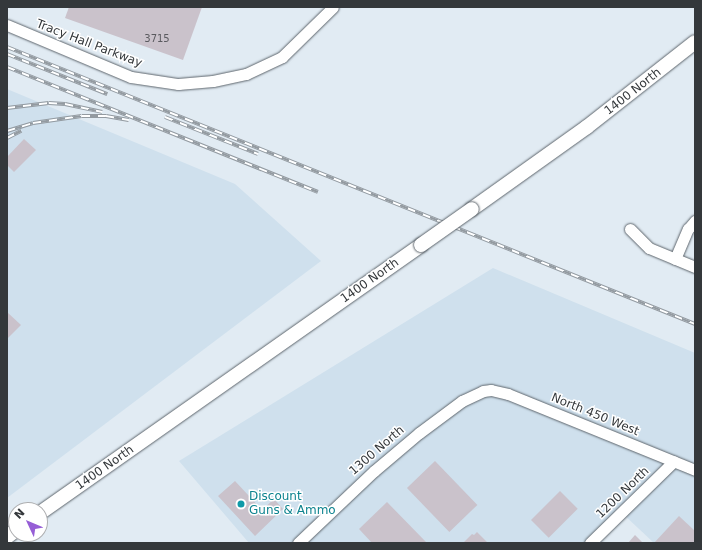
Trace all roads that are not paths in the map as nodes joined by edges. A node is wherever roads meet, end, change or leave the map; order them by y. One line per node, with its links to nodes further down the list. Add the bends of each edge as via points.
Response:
1 (333, 7): 2 (street, Tracy Hall Parkway, via 282,57 246,74 213,81 178,84 131,77)
2 (7, 25)
3 (695, 42): 11 (main road, 1400 North, bridge, via 592,123)
4 (695, 221): 6 (street, via 688,229)
5 (630, 229): 6 (street, via 649,248)
6 (675, 259): 7 (street)
7 (695, 267)
8 (483, 391): 9 (street, North 450 West, via 508,394); 12 (street, 1300 North, via 462,401 419,433 368,476)
9 (674, 461): 10 (street, North 450 West); 13 (street, 1200 North)
10 (695, 470)
11 (48, 507)
12 (298, 543)
13 (590, 543)

